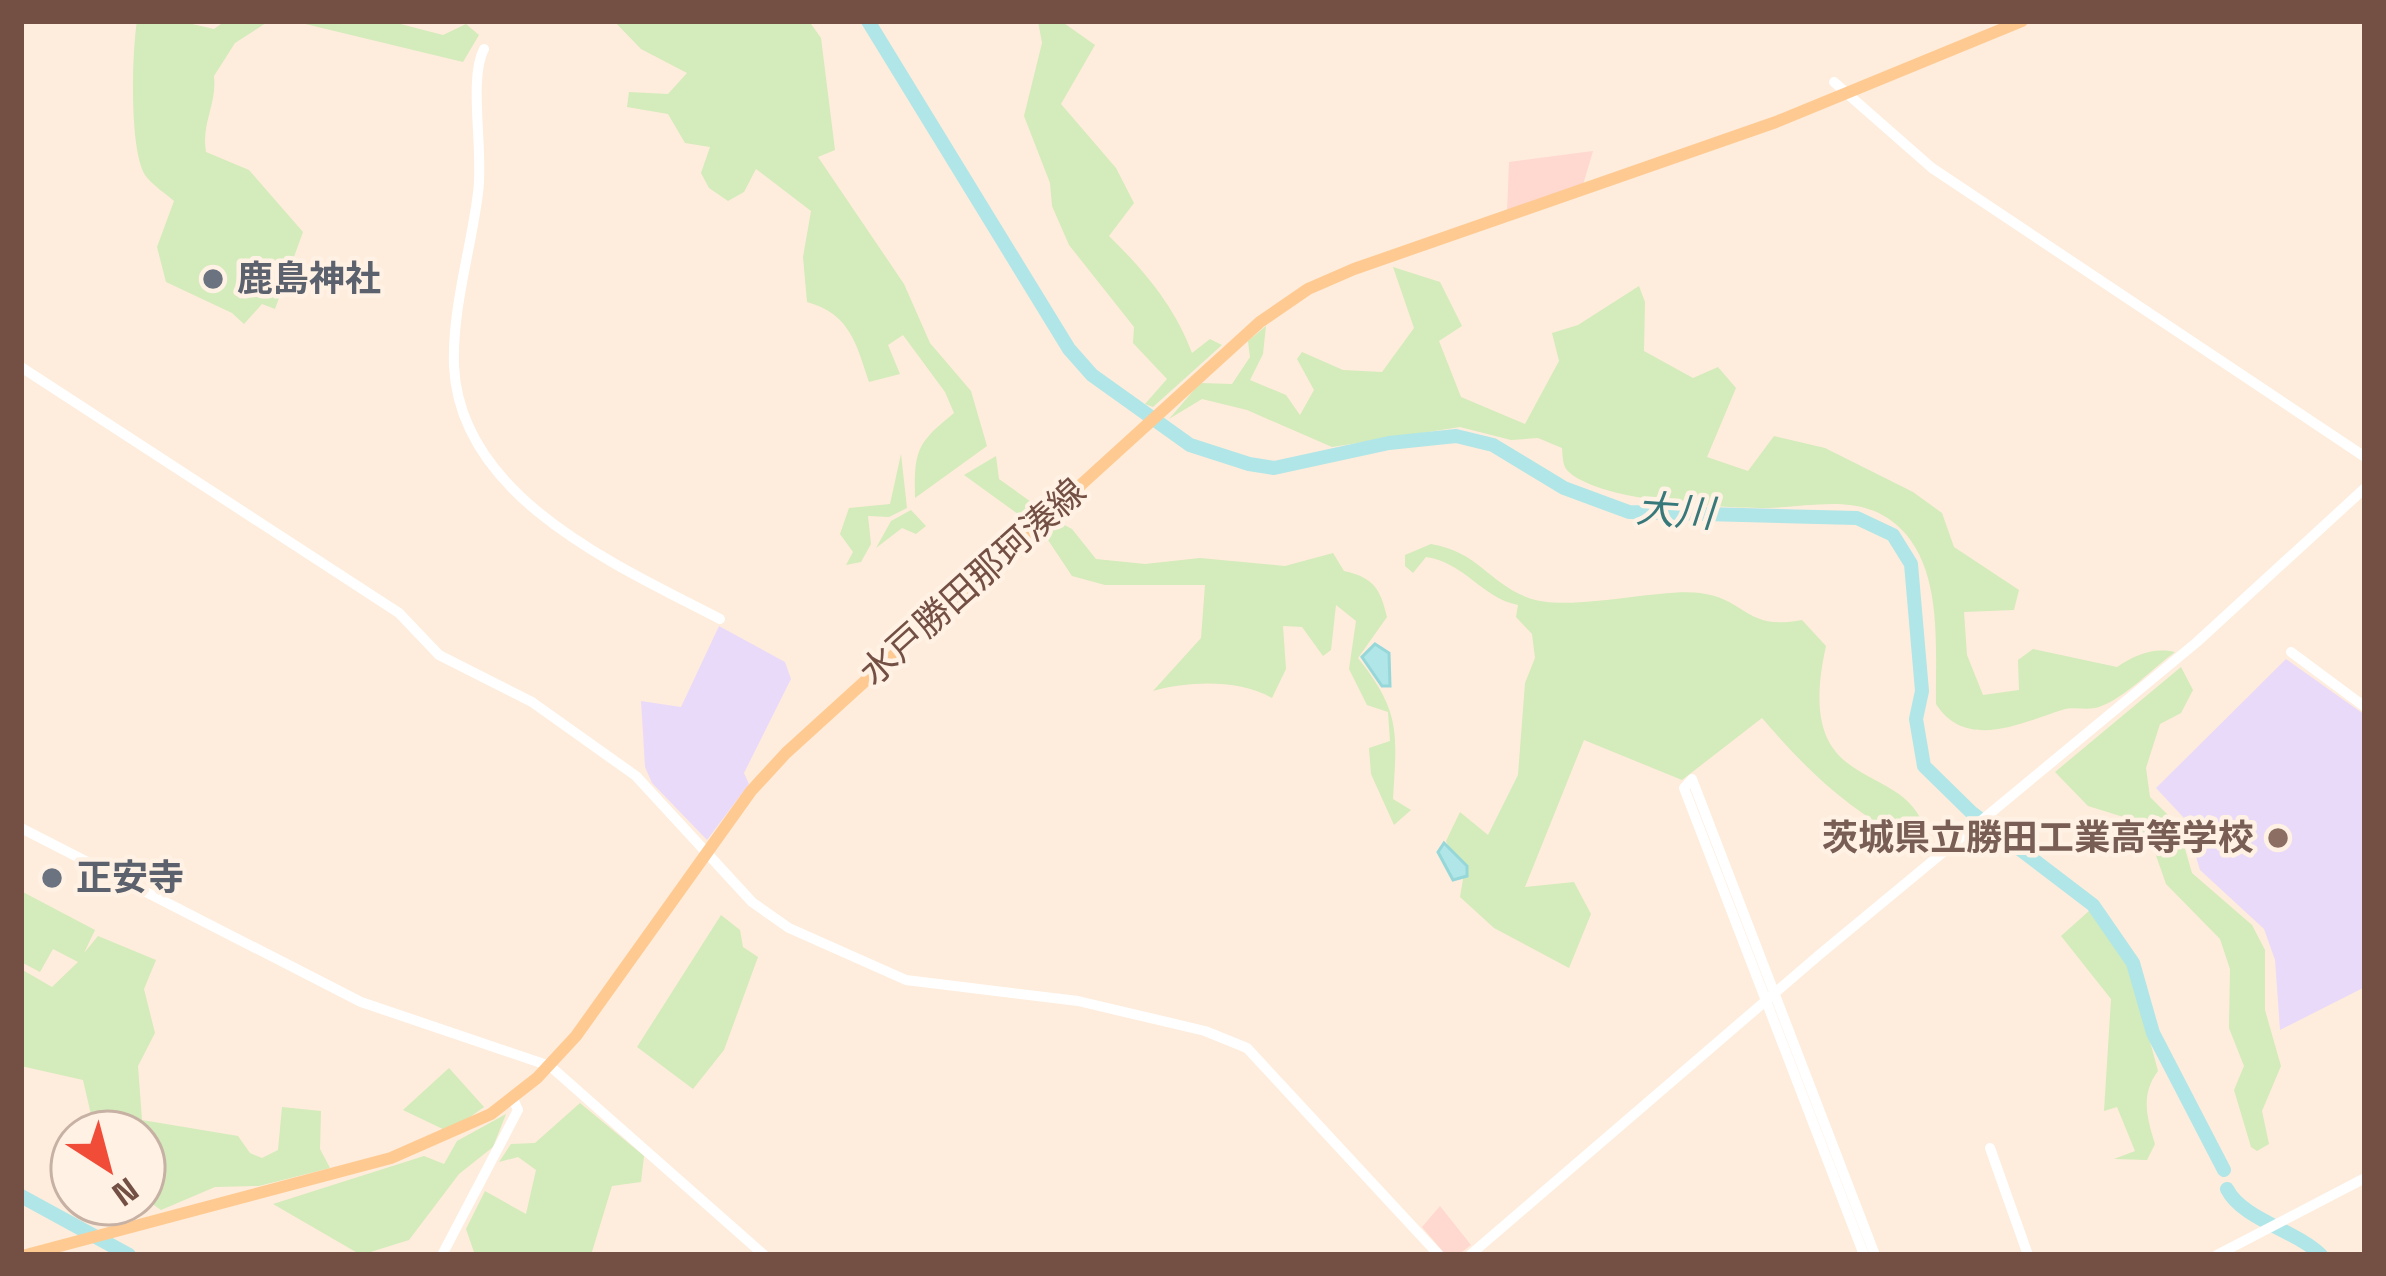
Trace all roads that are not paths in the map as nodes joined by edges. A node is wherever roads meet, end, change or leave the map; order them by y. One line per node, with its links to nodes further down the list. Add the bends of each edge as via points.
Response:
1 (2022, 21): 4 (main road, 水戸勝田那珂湊線)
2 (484, 49): 8 (street, via 475,80 481,177 454,339 468,426 499,478 531,509)
3 (1834, 82): 4 (street)
4 (1846, 93): 6 (street, via 1932,168); 12 (main road, 水戸勝田那珂湊線, via 1321,282 1267,316 786,753)
5 (21, 368): 12 (street, via 399,613 439,655 532,702 636,776)
6 (2365, 457)
7 (2365, 488): 13 (street, via 2197,642)
8 (720, 619)
9 (2291, 652): 10 (street)
10 (2365, 707)
11 (21, 828): 15 (street, via 361,1002)
12 (708, 852): 15 (main road, 水戸勝田那珂湊線); 22 (street, via 778,921 892,975 1078,1001 1247,1048)
13 (1777, 992): 14 (street); 14 (street, via 1688,783); 25 (street)
14 (1766, 1002): 23 (street); 24 (street)
15 (550, 1066): 16 (main road, 水戸勝田那珂湊線); 21 (street)
16 (513, 1099): 19 (main road, 水戸勝田那珂湊線, via 411,1152); 20 (street, via 514,1123)
17 (1990, 1148): 26 (street)
18 (2365, 1178): 27 (street)
19 (26, 1255)
20 (442, 1255)
21 (764, 1255)
22 (1439, 1255)
23 (1470, 1255)
24 (1864, 1255)
25 (1875, 1255)
26 (2027, 1255)
27 (2218, 1255)

